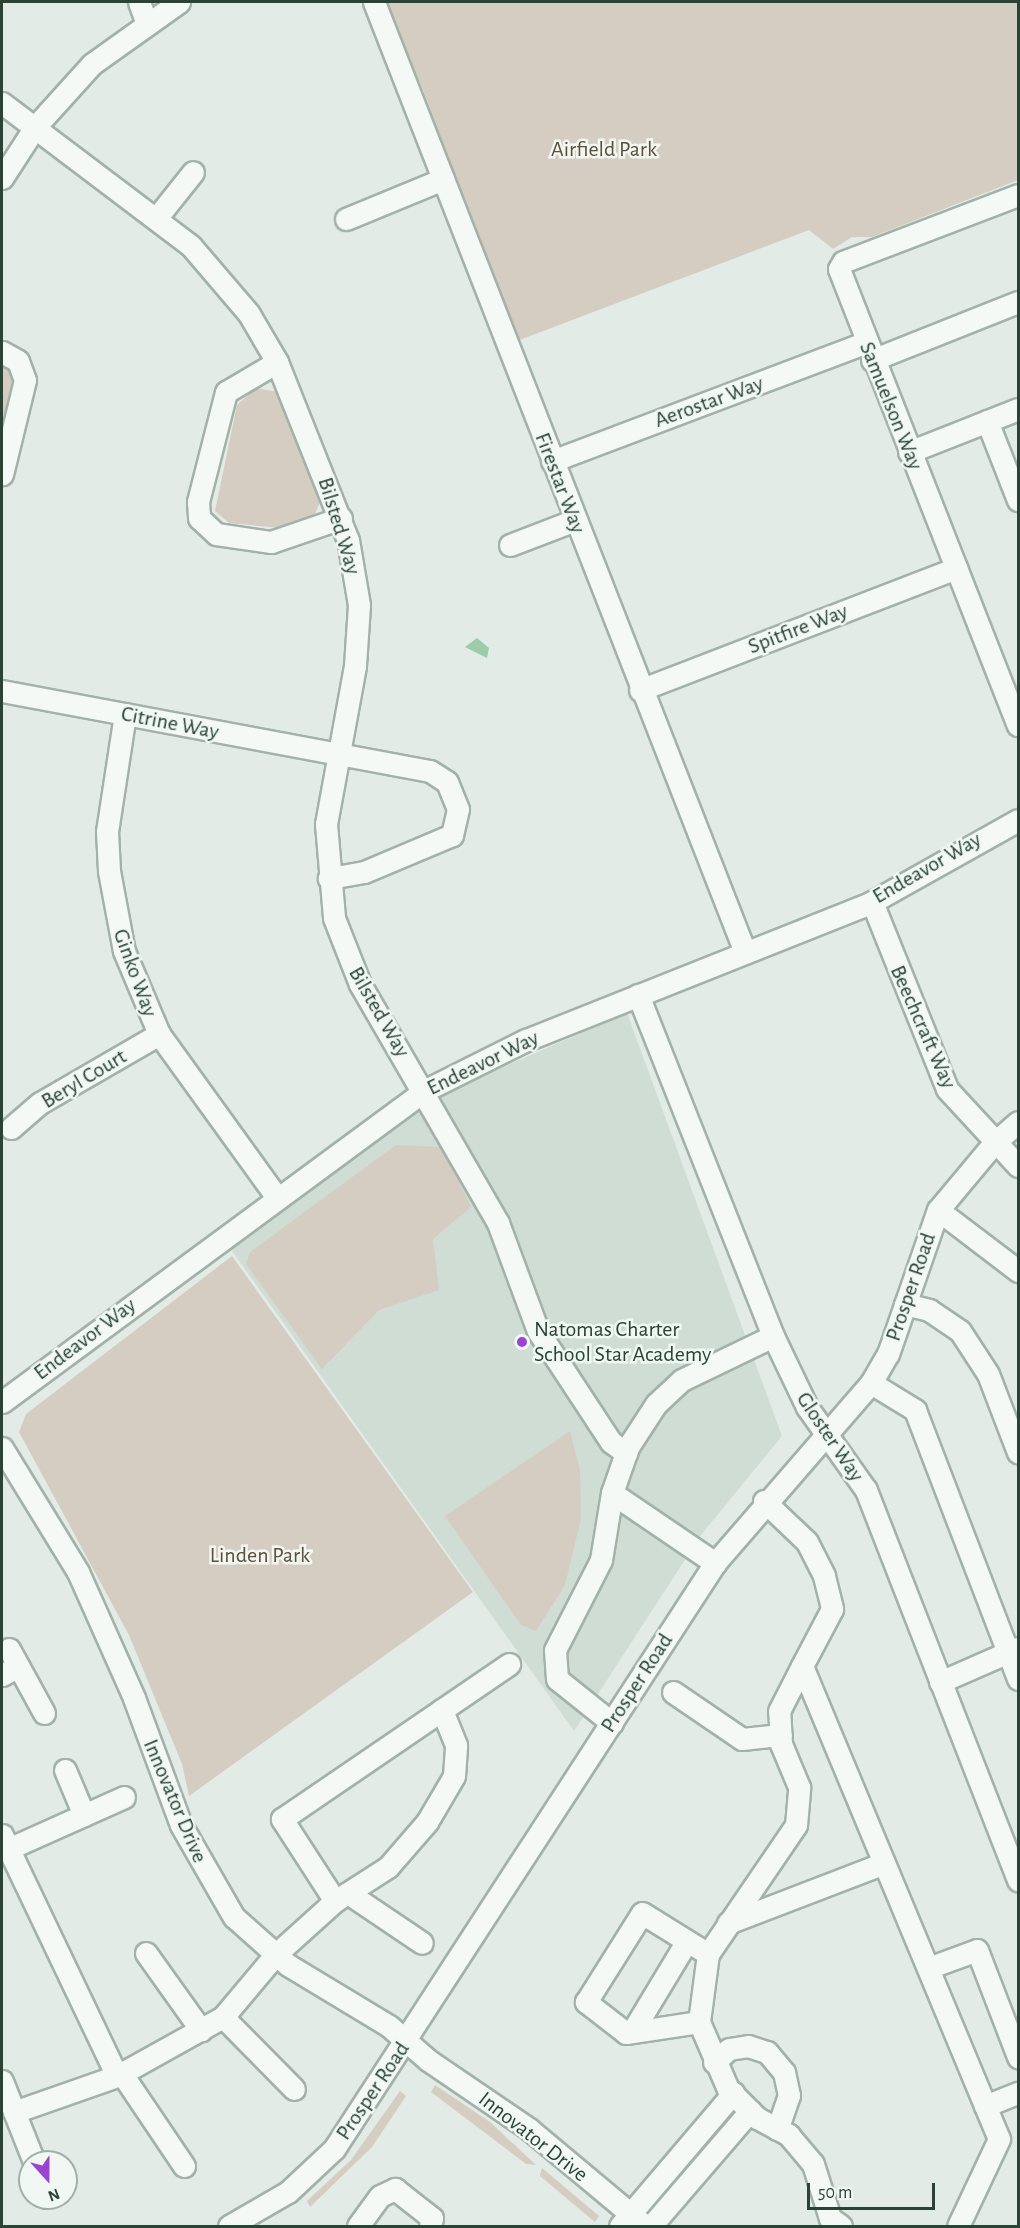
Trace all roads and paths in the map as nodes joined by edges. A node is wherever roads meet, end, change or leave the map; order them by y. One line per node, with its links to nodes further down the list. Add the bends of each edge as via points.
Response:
1 (179, 2): 3 (street)
2 (372, 6): 8 (street, Firestar Way)
3 (142, 11): 5 (street)
4 (2, 104): 5 (street, Bilsted Way)
5 (35, 127): 7 (street); 10 (street, Bilsted Way)
6 (193, 172): 10 (street)
7 (2, 178)
8 (443, 179): 11 (street); 19 (street, Firestar Way)
9 (1018, 195): 14 (street, Samuelson Way, via 843,262 839,269)
10 (158, 216): 15 (street, Bilsted Way, via 219,276)
11 (346, 219)
12 (1018, 302): 14 (street, Aerostar Way)
13 (2, 352): 20 (street, via 18,361 25,380)
14 (868, 352): 18 (street, Samuelson Way); 19 (street, Aerostar Way)
15 (277, 362): 22 (street, Bilsted Way); 22 (street, via 226,393 198,502 199,518 216,534 271,542)
16 (1018, 409): 17 (street)
17 (987, 421): 18 (street); 21 (street)
18 (909, 452): 25 (street, Samuelson Way)
19 (552, 461): 23 (street, Firestar Way)
20 (2, 474)
21 (1018, 500)
22 (341, 518): 30 (street, Bilsted Way, via 356,572 359,616)
23 (575, 520): 24 (street); 26 (street, Firestar Way)
24 (510, 545)
25 (956, 568): 26 (street, Spitfire Way); 29 (street, Samuelson Way)
26 (640, 690): 34 (street, Firestar Way)
27 (2, 691): 28 (street, Citrine Way)
28 (124, 714): 30 (street, Citrine Way); 36 (street, Ginko Way, via 111,790 109,871 124,951)
29 (1018, 725)
30 (339, 754): 32 (street, Bilsted Way, via 326,824); 32 (street, Citrine Way, via 441,776 459,819 447,839 364,872)
31 (1018, 820): 33 (street, Endeavor Way)
32 (329, 878): 37 (street, Bilsted Way, via 344,950)
33 (872, 902): 34 (street, Endeavor Way); 40 (street, Beechcraft Way, via 947,1089)
34 (745, 952): 35 (street, Endeavor Way)
35 (638, 995): 37 (street, Endeavor Way, via 526,1040); 46 (street, Gloster Way)
36 (159, 1034): 39 (street, Beryl Court, via 40,1103); 42 (street, Ginko Way)
37 (424, 1090): 42 (street, Endeavor Way); 52 (street, Bilsted Way, via 498,1223 538,1331 611,1442)
38 (1018, 1122): 40 (street, Prosper Road)
39 (11, 1128)
40 (994, 1143): 41 (street, Beechcraft Way); 43 (street, Prosper Road)
41 (1018, 1166)
42 (276, 1196): 48 (street, Endeavor Way)
43 (938, 1210): 44 (street); 45 (street, Prosper Road)
44 (1018, 1271)
45 (905, 1304): 47 (street, Prosper Road); 51 (street, via 929,1310 960,1331 988,1374)
46 (773, 1336): 49 (street, Gloster Way, via 807,1407); 52 (street, via 682,1380 656,1404)
47 (871, 1383): 49 (street, Prosper Road); 56 (street, via 915,1410)
48 (2, 1402)
49 (828, 1435): 54 (street, Prosper Road); 61 (street, Gloster Way, via 866,1490)
50 (2, 1448): 79 (street, Innovator Drive, via 102,1623 194,1854 234,1917)
51 (1018, 1452)
52 (626, 1453): 53 (street)
53 (612, 1493): 55 (street); 65 (street, via 601,1560 555,1650 557,1679)
54 (764, 1501): 55 (street, Prosper Road); 59 (street, via 807,1542 824,1576 832,1609)
55 (715, 1563): 65 (street, Prosper Road)
56 (1013, 1650): 60 (street); 61 (street)
57 (10, 1663): 64 (street)
58 (509, 1664): 63 (street)
59 (802, 1666): 66 (street, via 779,1711); 71 (street)
60 (1018, 1679)
61 (940, 1682): 72 (street, Gloster Way)
62 (673, 1692): 66 (street, via 742,1739)
63 (442, 1710): 73 (street, via 456,1745 454,1776 427,1822 388,1867); 73 (street, via 282,1819)
64 (44, 1713)
65 (612, 1723): 85 (street, Prosper Road)
66 (781, 1735): 74 (street, via 799,1787 796,1825)
67 (65, 1770): 69 (street)
68 (124, 1797): 69 (street)
69 (84, 1815): 70 (street)
70 (5, 1842): 88 (street)
71 (884, 1863): 74 (street); 80 (street)
72 (1018, 1880)
73 (342, 1897): 76 (street); 79 (street)
74 (728, 1923): 78 (street)
75 (687, 1941): 78 (street); 84 (street); 84 (street, via 642,1913 586,2002 626,2033)
76 (422, 1943)
77 (146, 1953): 83 (street)
78 (708, 1954): 82 (street)
79 (275, 1955): 81 (street); 85 (street, Innovator Drive)
80 (928, 1968): 86 (street, via 977,1950); 93 (street)
81 (223, 2017): 83 (street); 90 (street)
82 (699, 2022): 84 (street); 87 (street)
83 (201, 2030): 88 (street)
84 (632, 2032)
85 (406, 2042): 99 (street, Innovator Drive, via 529,2129); 100 (street, Prosper Road, via 334,2149 288,2192)
86 (1018, 2057)
87 (714, 2062): 91 (street); 96 (street, via 729,2049 748,2046 766,2052 784,2072 789,2095)
88 (120, 2075): 95 (street); 98 (street)
89 (2, 2081): 95 (street)
90 (294, 2089)
91 (733, 2093): 94 (street); 99 (street)
92 (1018, 2093): 93 (street)
93 (985, 2106): 105 (street, via 999,2139)
94 (750, 2111): 96 (street); 103 (street)
95 (14, 2112): 97 (street)
96 (777, 2129): 104 (street, via 813,2164 830,2218)
97 (29, 2150)
98 (184, 2166)
99 (631, 2222)
100 (229, 2226)
101 (358, 2226): 102 (street, via 381,2196 395,2189 432,2218)
102 (430, 2226)
103 (651, 2226)
104 (841, 2226)
105 (958, 2226)

